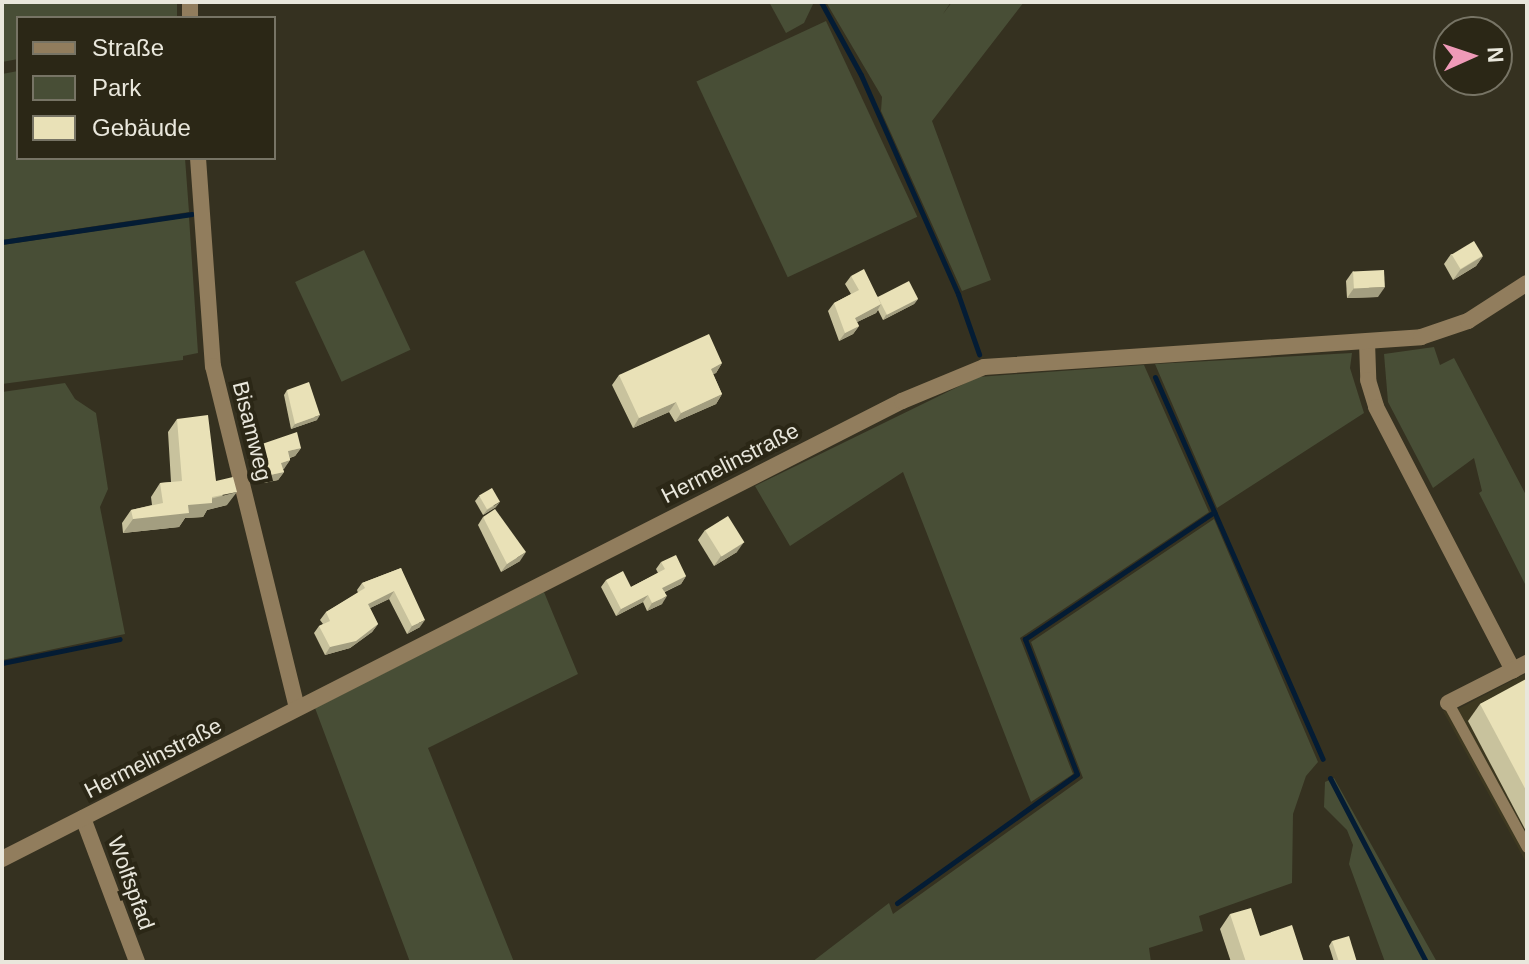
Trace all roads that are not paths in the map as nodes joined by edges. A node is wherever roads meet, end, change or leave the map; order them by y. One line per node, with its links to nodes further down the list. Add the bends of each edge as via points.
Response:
1 (198, 160): 6 (street, Bisamweg, via 213,366)
2 (1527, 283): 3 (street, Hermelinstraße, via 1447,331)
3 (1367, 342): 4 (street, via 1368,380 1376,407); 6 (street, Hermelinstraße, via 984,367 902,401)
4 (1520, 666): 5 (street)
5 (1448, 703): 8 (lane)
6 (297, 708): 7 (street, Hermelinstraße)
7 (83, 818): 9 (street, Hermelinstraße); 10 (street, Wolfspfad)
8 (1527, 847)
9 (2, 859)
10 (137, 962)

